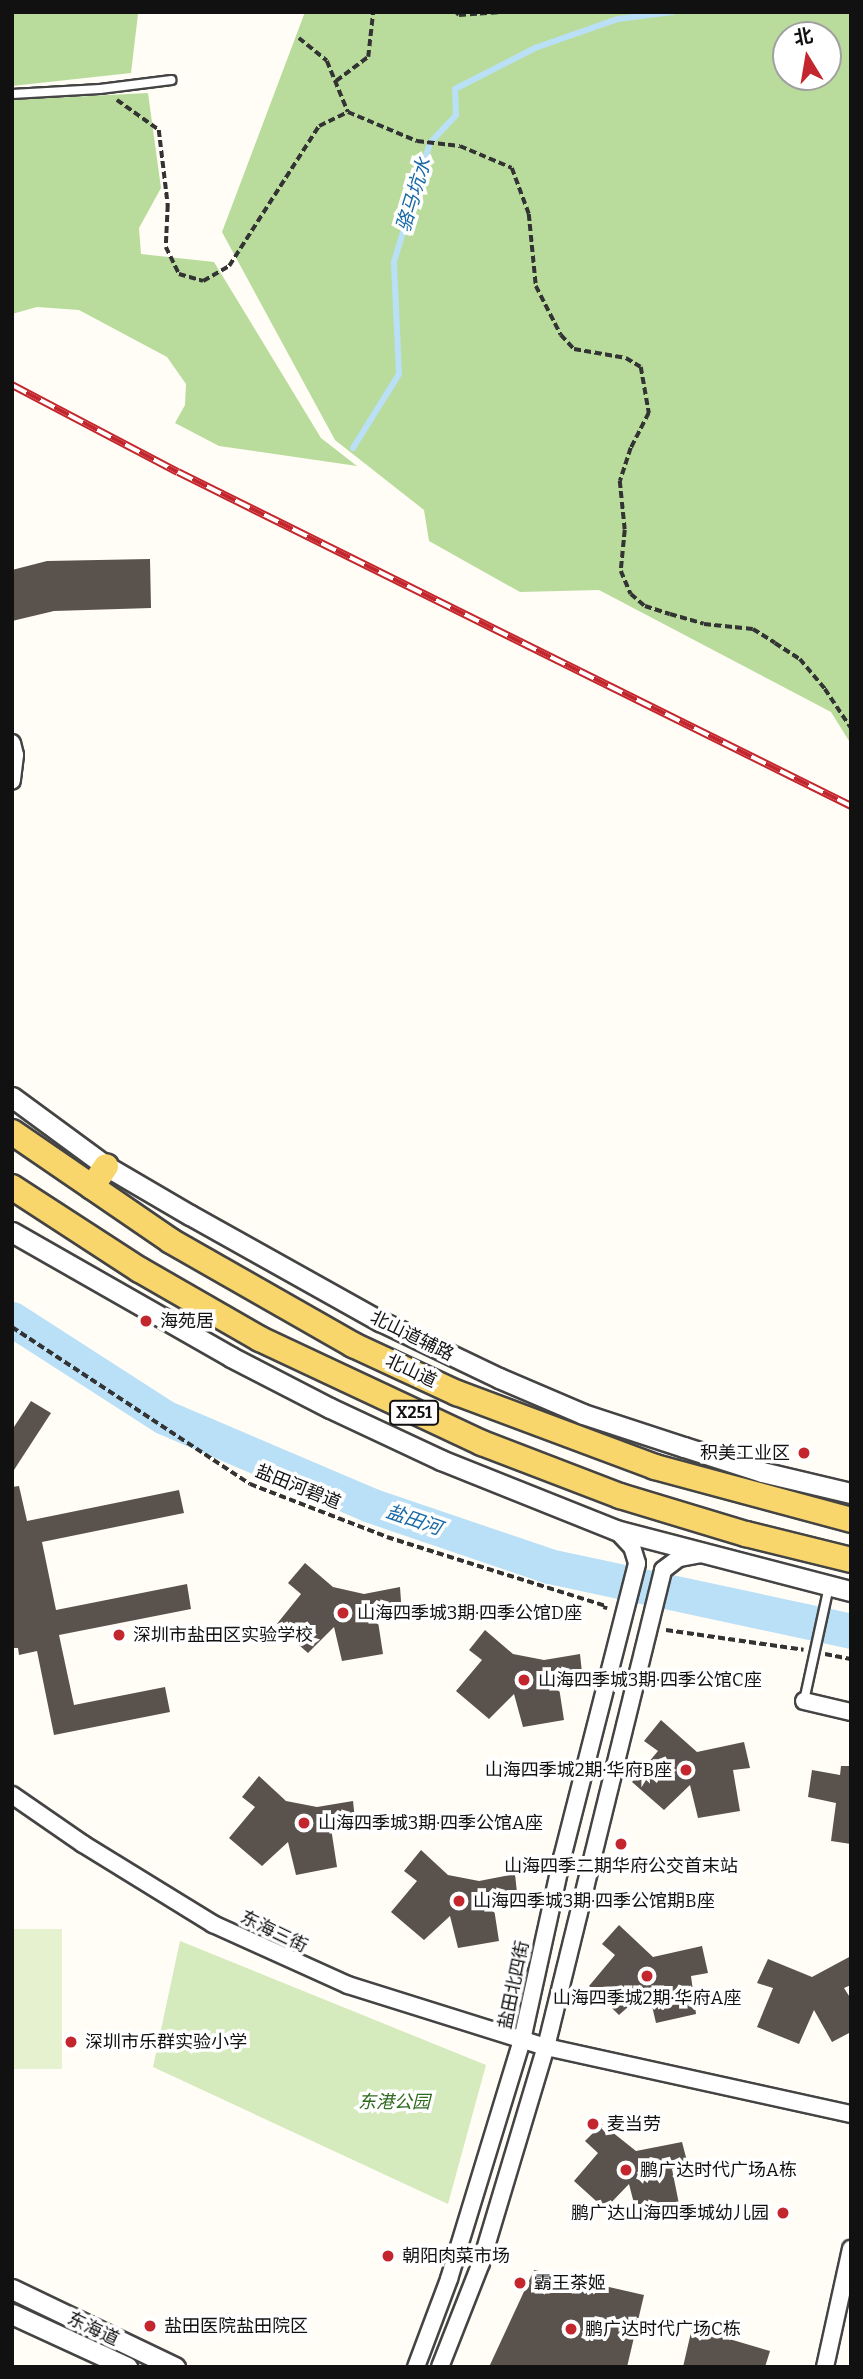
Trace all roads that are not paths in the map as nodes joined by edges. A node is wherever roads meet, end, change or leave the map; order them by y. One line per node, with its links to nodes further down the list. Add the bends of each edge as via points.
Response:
1 (171, 80): 2 (lane)
2 (12, 94)
3 (12, 743): 4 (street)
4 (12, 780)
5 (12, 1097): 7 (street, 北山道辅路)
6 (12, 1132): 8 (main road, 北山道 / X251)
7 (106, 1166): 8 (main road); 11 (street, 北山道辅路, via 392,1327 583,1414)
8 (92, 1187): 12 (main road, 北山道 / X251, via 170,1241 354,1345 457,1393)
9 (12, 1188): 17 (main road, 北山道 / X251, via 139,1270 260,1339 482,1443 620,1496)
10 (12, 1232): 15 (street, via 144,1310 330,1408 453,1465)
11 (684, 1447): 12 (street); 13 (street, 北山道辅路)
12 (654, 1467): 14 (main road, 北山道 / X251)
13 (851, 1493)
14 (851, 1520)
15 (616, 1530): 16 (street); 23 (street, 盐田北四街, via 632,1546 637,1563 562,1858)
16 (701, 1554): 19 (street); 24 (street, via 679,1558 663,1570)
17 (851, 1560)
18 (851, 1591): 19 (street)
19 (826, 1595): 20 (lane)
20 (804, 1701): 21 (street)
21 (851, 1712)
22 (12, 1795): 23 (street, 东海三街, via 170,1899 252,1943 348,1985)
23 (522, 2040): 24 (street, 东海三街); 31 (street, 盐田北四街, via 449,2279)
24 (546, 2047): 25 (street, 东海三街); 32 (street, via 481,2263)
25 (851, 2114)
26 (851, 2249): 33 (street)
27 (12, 2289): 30 (street, 东海道)
28 (12, 2314): 29 (street, 东海道)
29 (127, 2367)
30 (176, 2367)
31 (416, 2367)
32 (440, 2367)
33 (825, 2367)

